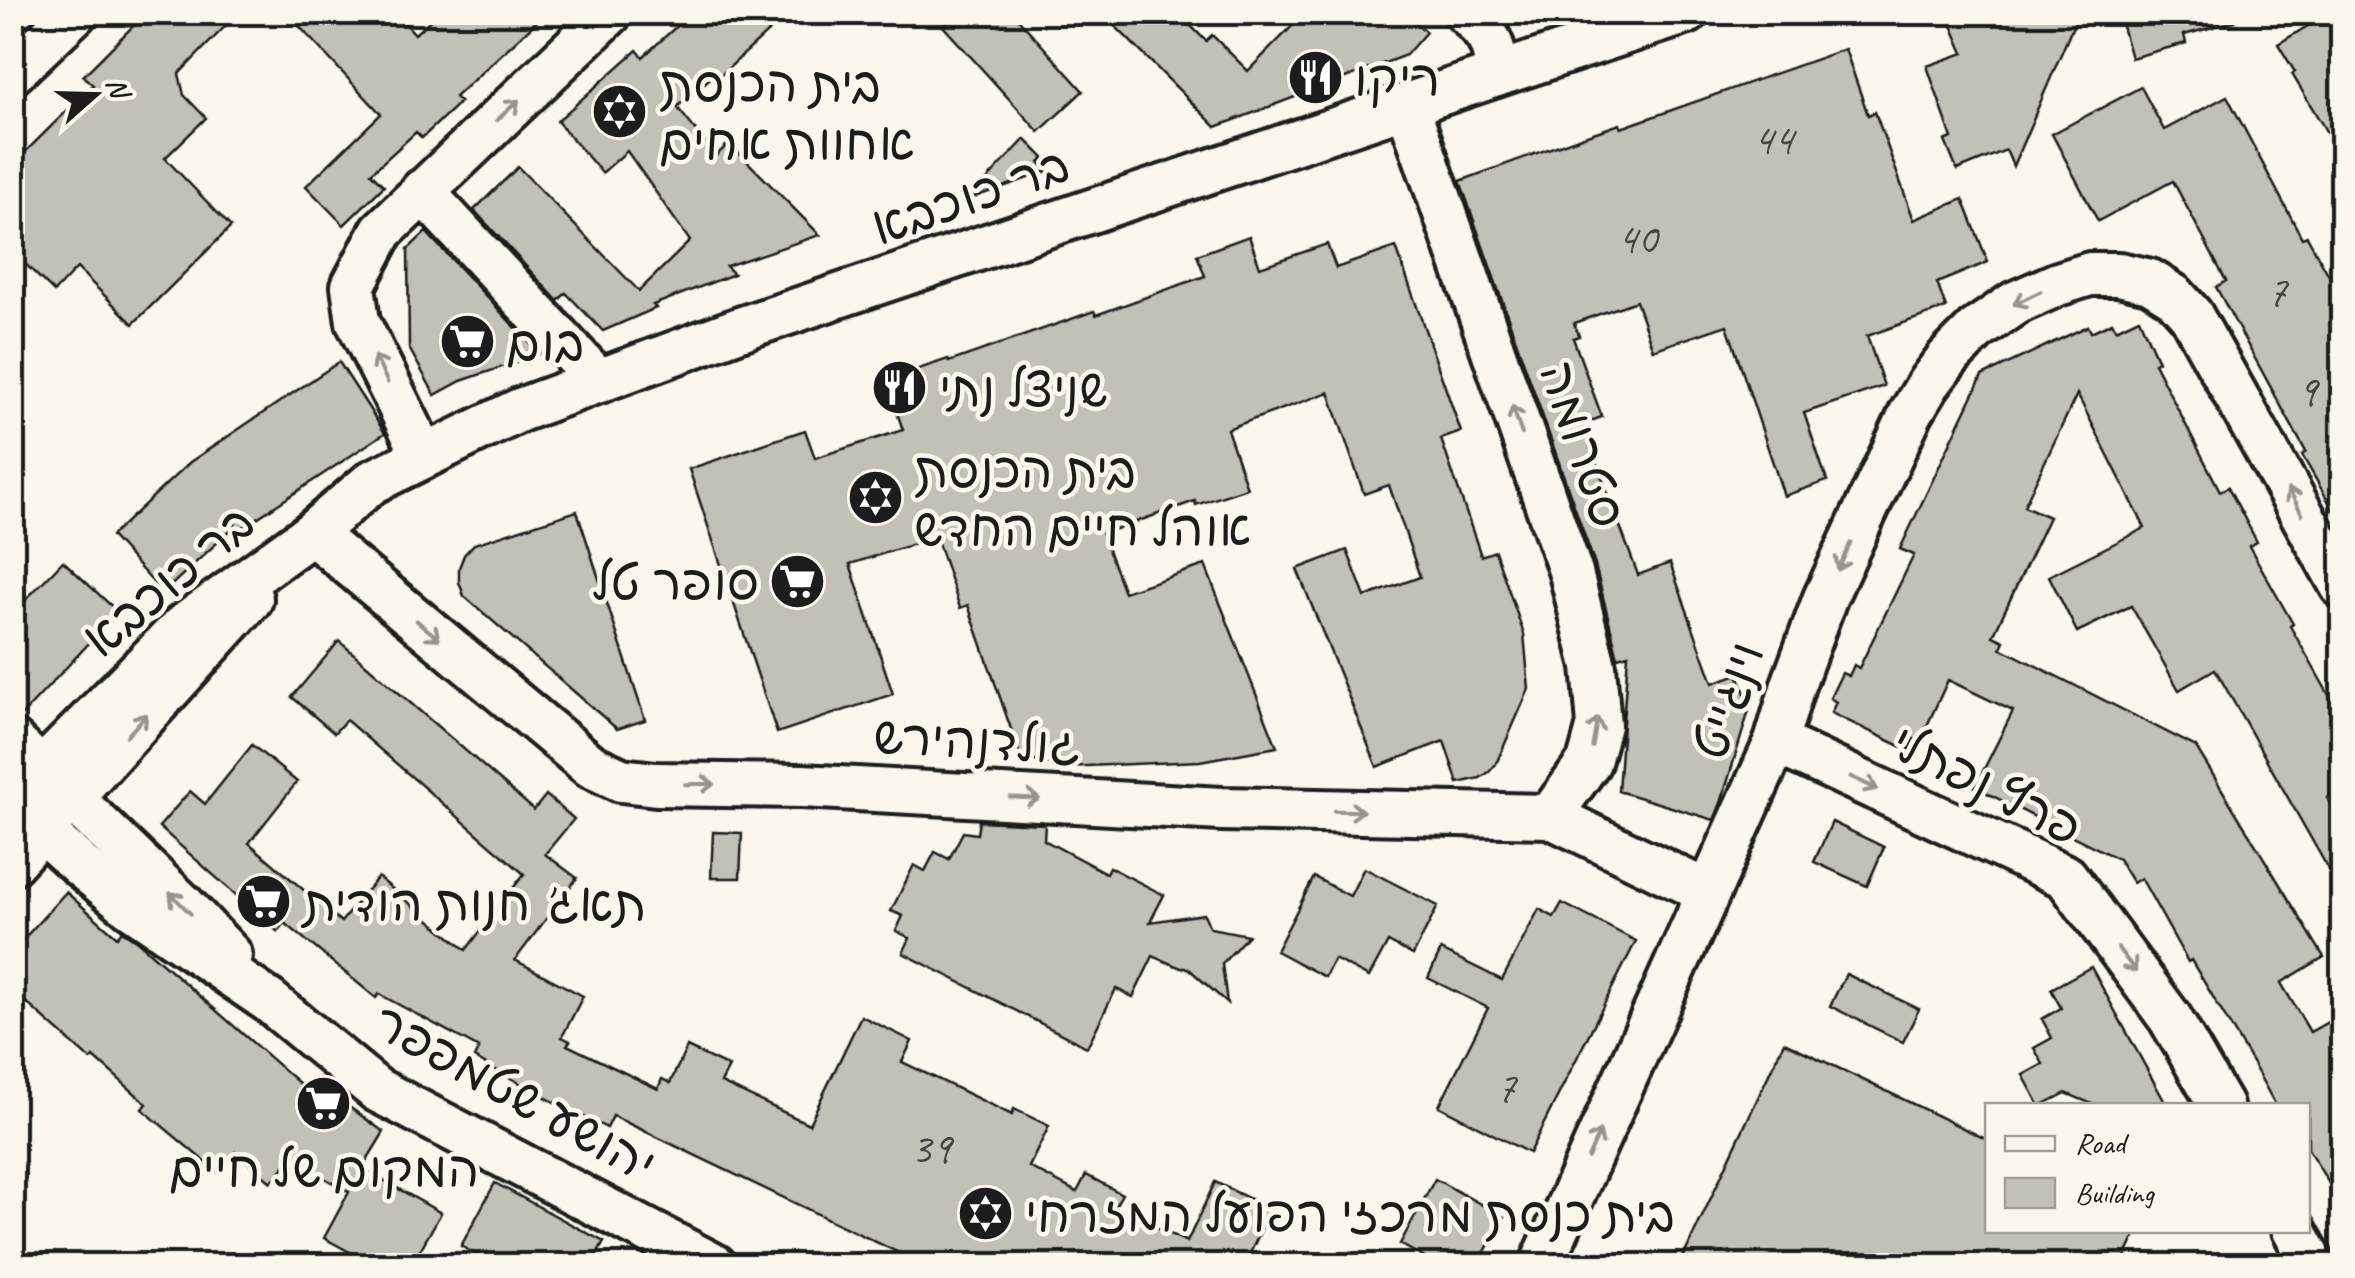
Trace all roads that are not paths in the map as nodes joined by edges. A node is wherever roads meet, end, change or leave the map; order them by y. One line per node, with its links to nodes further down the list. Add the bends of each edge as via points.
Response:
1 (76, 12): 5 (street)
2 (611, 12): 8 (street, one-way to 2)
3 (1466, 12): 6 (street, via 1488,33)
4 (1688, 12): 6 (street, בר כוכבא)
5 (12, 73)
6 (1496, 74): 7 (street, בר כוכבא)
7 (1407, 105): 9 (street, בר כוכבא); 16 (street, סטרומה, one-way to 7, via 1588,762 1599,725 1594,666 1570,573)
8 (422, 191): 9 (street); 10 (street, one-way to 8, via 358,322 353,286 382,232)
9 (598, 380): 10 (street, בר כוכבא)
10 (424, 456): 11 (street, בר כוכבא, via 372,482)
11 (312, 532): 14 (street, בר כוכבא, via 182,627); 16 (street, גולדנהירש, one-way to 16, via 591,766 621,780 1222,809)
12 (2342, 586): 13 (street, וינגייט, one-way to 13, via 2191,315 2150,282 2090,274 2015,303 1976,330 1929,383 1814,624)
13 (1776, 742): 19 (street, וינגייט); 21 (street, פרץ נפתלי, one-way to 21, via 2066,877 2170,1018)
14 (42, 769): 15 (street, בר כוכבא); 20 (street, יהושע שטמפפר, one-way to 14, via 181,903)
15 (22, 811): 17 (street, בר כוכבא); 18 (street, יהושע שטמפפר)
16 (1550, 816): 19 (street, גולדנהירש)
17 (12, 865): 18 (street, via 49,857)
18 (81, 866): 20 (street, יהושע שטמפפר)
19 (1706, 892): 24 (street, וינגייט, one-way to 19)
20 (269, 1001): 23 (street, יהושע שטמפפר, via 376,1090)
21 (2219, 1103)
22 (2296, 1233): 25 (street)
23 (716, 1266)
24 (1541, 1266)
25 (2314, 1266)

